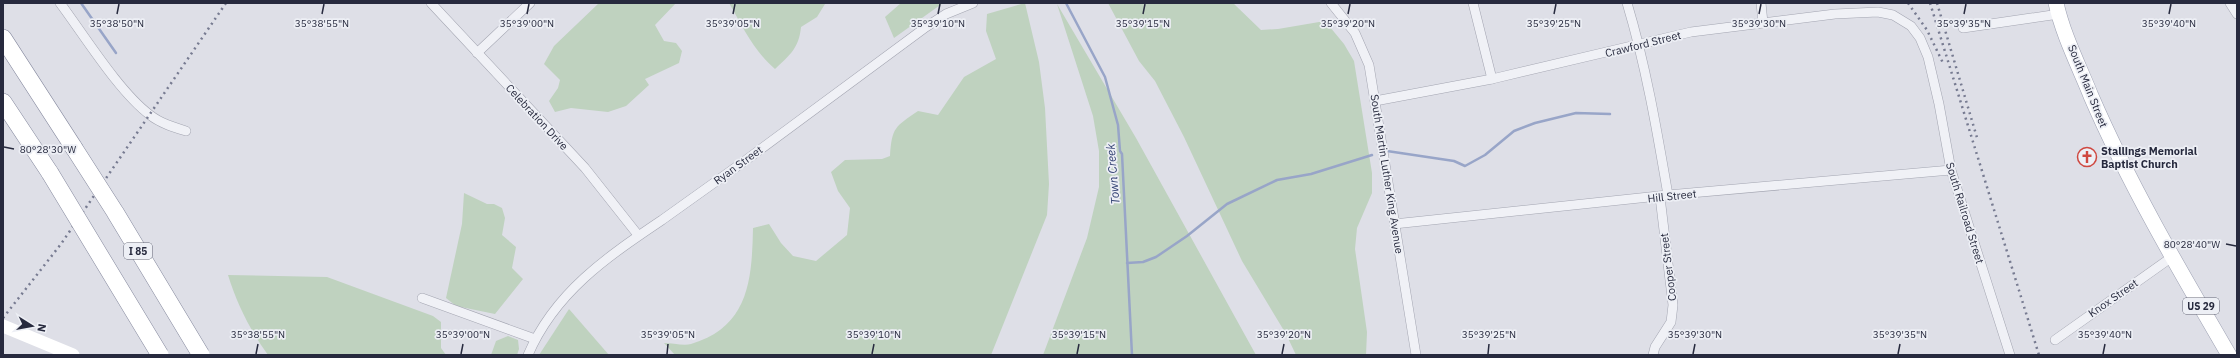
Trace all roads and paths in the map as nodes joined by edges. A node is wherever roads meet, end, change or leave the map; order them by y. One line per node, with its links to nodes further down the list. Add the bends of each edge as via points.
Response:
1 (60, 3): 21 (street, via 139,106 162,122)
2 (431, 3): 17 (street, Celebration Drive)
3 (530, 3): 17 (street)
4 (973, 3): 25 (street, Ryan Street, via 946,14 926,27 790,128)
5 (1331, 3): 19 (street, South Martin Luther King Avenue, via 1361,42 1369,65)
6 (1472, 3): 18 (street)
7 (1627, 3): 16 (street, Cooper Street)
8 (1761, 3): 12 (street)
9 (2230, 3): 11 (street)
10 (2058, 8): 14 (street); 26 (main road, South Main Street / US 29, via 2108,134)
11 (2237, 14)
12 (1763, 23): 13 (street, Crawford Street, via 1835,14 1878,12 1893,15); 16 (street, Crawford Street, via 1691,32)
13 (1911, 26): 22 (street, South Railroad Street, via 1920,38 1928,57)
14 (1963, 28)
15 (3, 38): 33 (highway, I 85, bridge, via 74,148)
16 (1640, 45): 18 (street, Crawford Street); 23 (street, Cooper Street, via 1654,115)
17 (477, 53): 25 (street, Celebration Drive, via 585,168)
18 (1492, 79): 19 (street, Crawford Street)
19 (1375, 101): 24 (street, South Martin Luther King Avenue)
20 (3, 102): 32 (highway, bridge, via 50,172)
21 (186, 132)
22 (1951, 170): 23 (street, Hill Street); 37 (street, South Railroad Street)
23 (1664, 196): 24 (street, Hill Street); 36 (street, Cooper Street, via 1673,305 1671,322 1654,347)
24 (1394, 224): 35 (street, South Martin Luther King Avenue)
25 (638, 235): 29 (street, Ryan Street, via 567,293 553,309)
26 (2172, 257): 30 (street, Knox Street); 38 (main road, South Main Street / US 29)
27 (422, 298): 29 (street)
28 (3, 326): 31 (main road)
29 (535, 339): 34 (street, Ryan Street)
30 (2055, 340)
31 (73, 355)
32 (160, 355)
33 (200, 355)
34 (528, 355)
35 (1416, 355)
36 (1653, 355)
37 (2010, 355)
38 (2229, 355)

